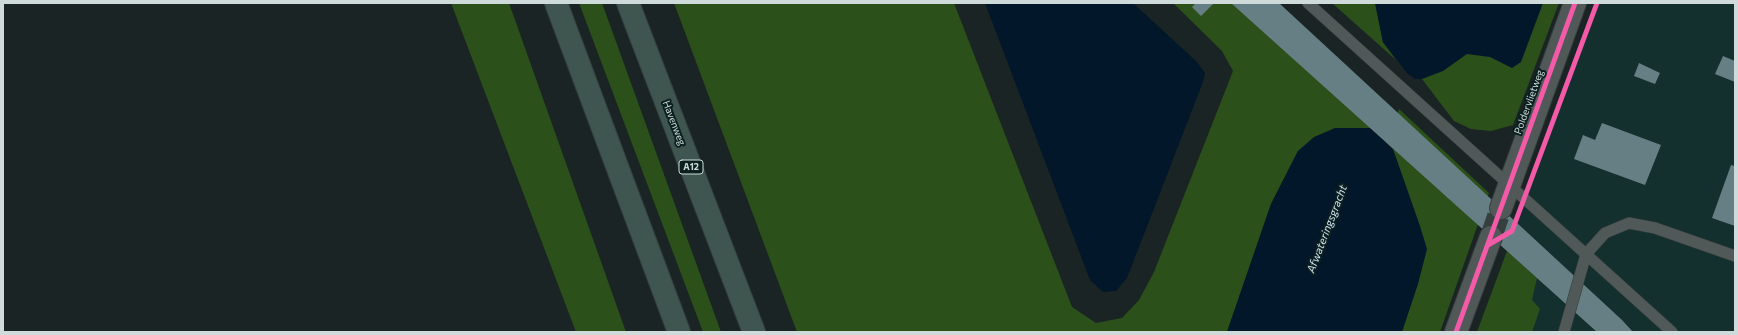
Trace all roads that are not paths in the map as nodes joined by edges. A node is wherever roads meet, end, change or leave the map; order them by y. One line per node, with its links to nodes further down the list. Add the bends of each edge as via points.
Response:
1 (556, 3): 10 (highway)
2 (628, 3): 11 (highway, Havenweg / A12)
3 (1308, 3): 5 (lane)
4 (1575, 3): 5 (street, Poldervlietweg)
5 (1509, 184): 6 (street, Poldervlietweg); 8 (lane)
6 (1501, 208)
7 (1491, 237): 12 (street)
8 (1586, 254): 9 (lane, via 1605,233 1629,223 1655,228); 13 (lane); 14 (lane)
9 (1735, 256)
10 (679, 332)
11 (754, 332)
12 (1456, 332)
13 (1564, 332)
14 (1672, 332)

